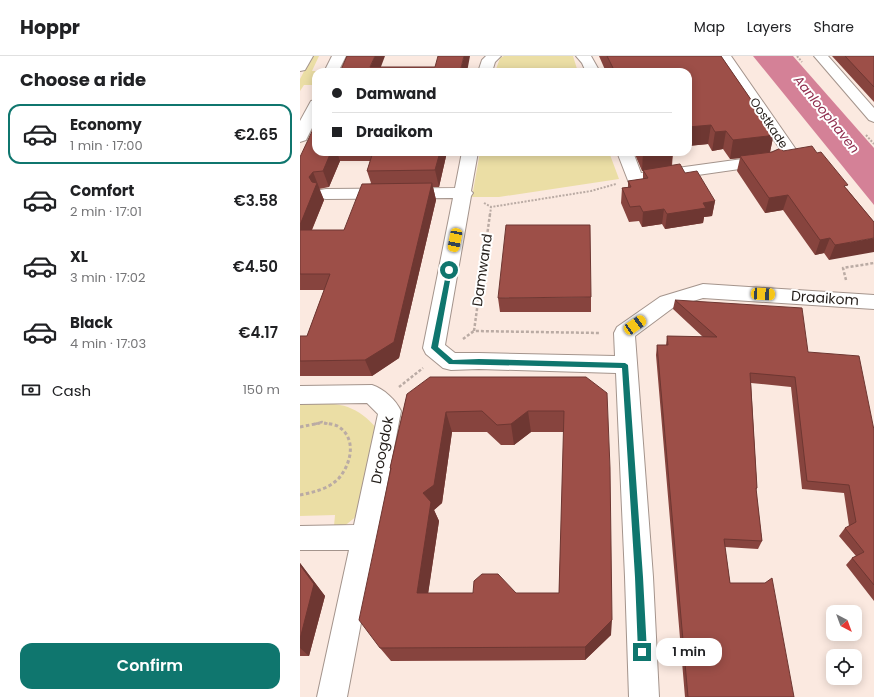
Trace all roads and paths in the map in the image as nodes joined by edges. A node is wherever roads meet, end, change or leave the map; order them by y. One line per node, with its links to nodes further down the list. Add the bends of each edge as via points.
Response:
1 (306, 56): 7 (street)
2 (339, 56): 8 (street)
3 (494, 56): 9 (street, via 489,60)
4 (583, 56): 10 (street)
5 (724, 56): 16 (street, Oostkade, via 789,151 768,160)
6 (821, 56): 12 (street)
7 (300, 67)
8 (333, 68)
9 (486, 68)
10 (591, 68)
11 (312, 112): 13 (street)
12 (874, 117)
13 (300, 137)
14 (469, 156): 17 (street)
15 (626, 156): 16 (street)
16 (635, 179): 21 (path, Damwand, via 591,191 491,207 474,330)
17 (464, 193): 18 (street); 22 (street, via 434,348)
18 (326, 194)
19 (874, 263): 20 (path, via 843,268)
20 (863, 301): 21 (street, Draaikom, via 703,291 667,302)
21 (624, 333): 23 (street)
22 (442, 354): 23 (street, via 451,362); 25 (path)
23 (625, 365): 31 (street)
24 (300, 394): 25 (street, Droogdok, via 372,394)
25 (380, 401): 28 (street, Droogdok, via 390,411)
26 (300, 427): 27 (path, via 319,423 340,428 348,435 352,444 352,454 346,470 332,484 320,491)
27 (300, 495)
28 (365, 537): 29 (street); 30 (street, Droogdok)
29 (300, 538)
30 (332, 697)
31 (644, 697)

